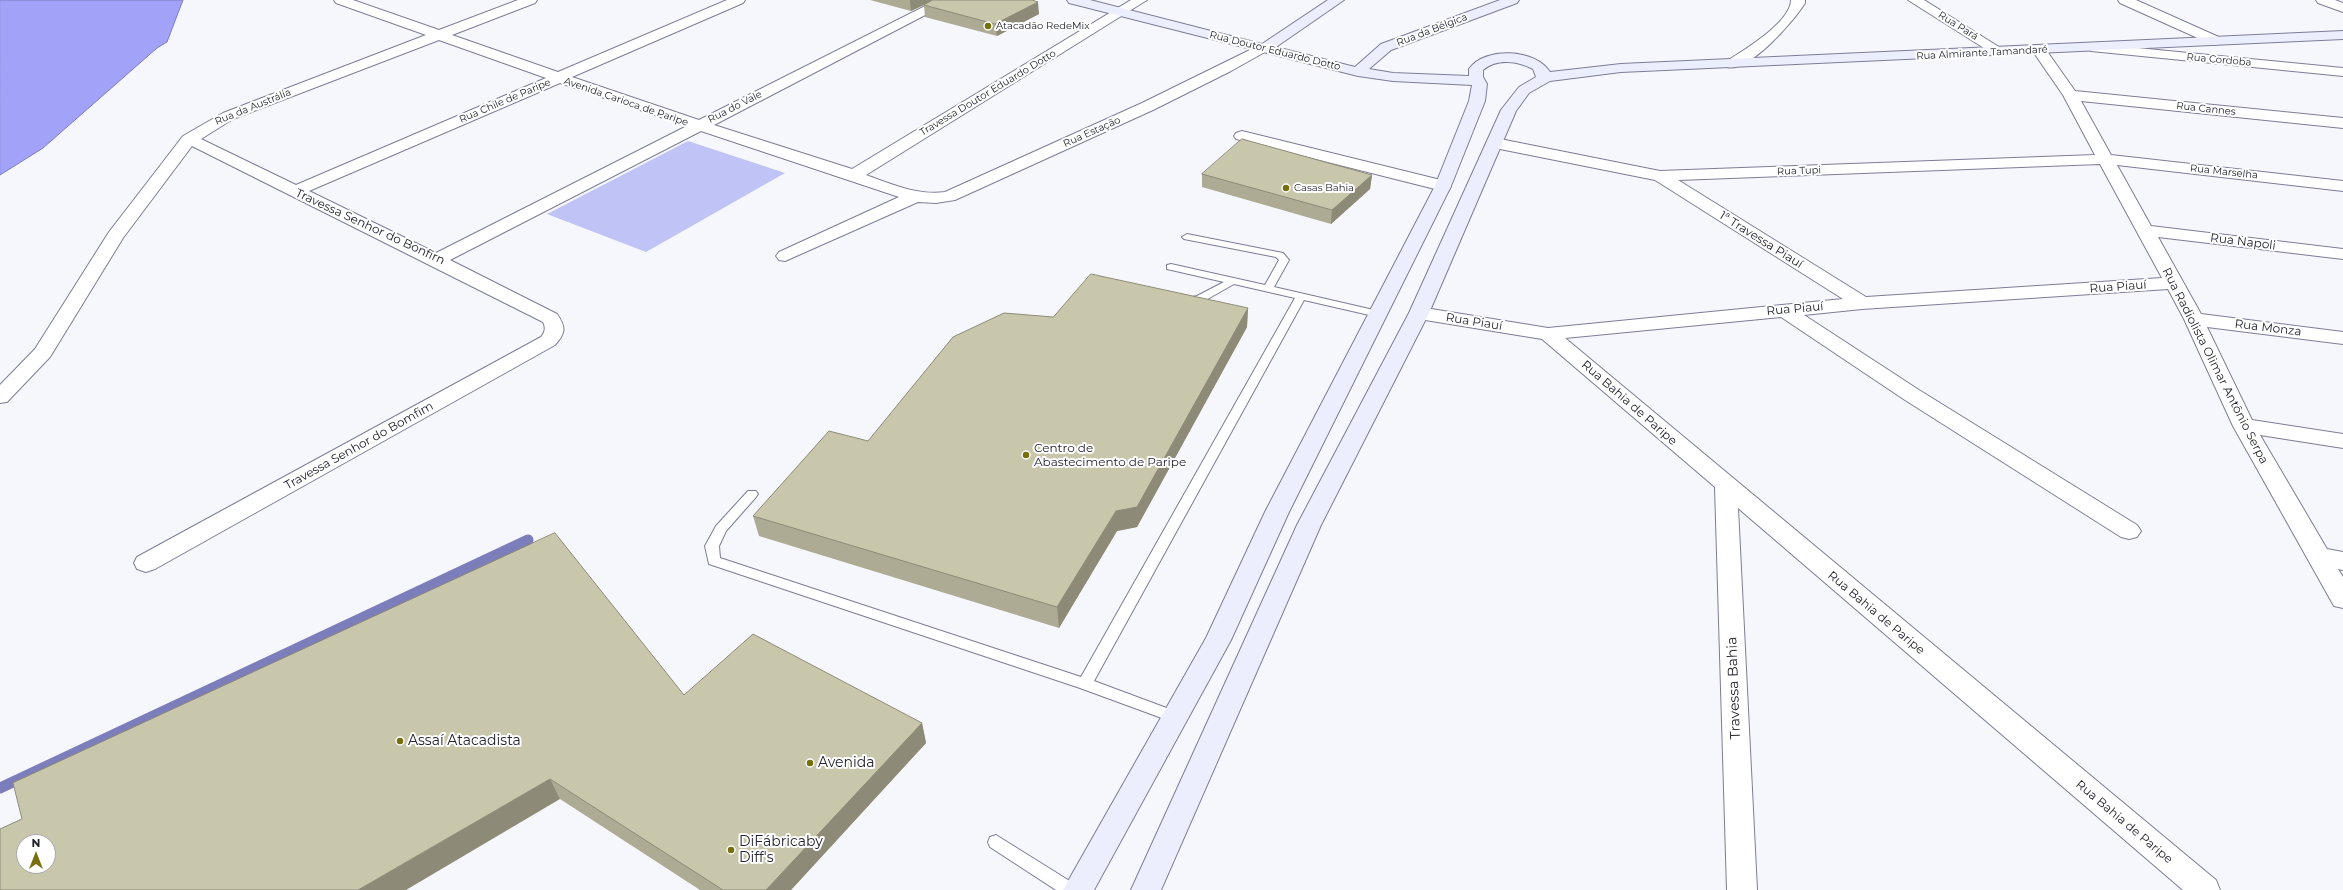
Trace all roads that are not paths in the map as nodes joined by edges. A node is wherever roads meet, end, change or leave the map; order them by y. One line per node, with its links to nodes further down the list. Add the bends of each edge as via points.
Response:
1 (341, 0): 15 (street, Avenida Carioca de Paripe)
2 (530, 0): 15 (street, Rua da Austrália)
3 (738, 0): 26 (street, Rua Chile de Paripe)
4 (947, 0): 30 (street, Rua do Vale)
5 (1074, 0): 14 (main road, Rua Doutor Eduardo Dotto)
6 (1140, 0): 14 (street, Travessa Doutor Eduardo Dotto)
7 (1337, 0): 18 (main road)
8 (1512, 0): 24 (main road, Rua da Bélgica, via 1386,47)
9 (1798, 0): 22 (street, via 1790,18 1778,31)
10 (1915, 0): 21 (street, Rua Pará)
11 (2125, 0): 17 (street)
12 (2322, 0): 13 (street)
13 (2343, 8)
14 (1121, 11): 18 (main road, Rua Doutor Eduardo Dotto); 35 (street, Travessa Doutor Eduardo Dotto)
15 (437, 35): 26 (street, Avenida Carioca de Paripe); 32 (street, Rua da Austrália, via 228,116)
16 (2343, 36): 17 (main road, Rua Almirante Tamandaré)
17 (2216, 41): 19 (main road, Rua Almirante Tamandaré)
18 (1265, 48): 24 (main road, Rua Doutor Eduardo Dotto); 40 (street, Rua Estação, via 1207,80 949,196 936,199)
19 (2096, 48): 20 (main road, Rua Almirante Tamandaré); 25 (street, Rua Cordoba)
20 (2039, 50): 21 (main road, Rua Almirante Tamandaré); 28 (street, Rua Radiolista Olimar Antônio Serpa)
21 (2000, 52): 22 (main road, Rua Almirante Tamandaré)
22 (1732, 64): 23 (main road, Rua Almirante Tamandaré)
23 (1539, 70): 27 (main road, via 1510,58 1487,60 1476,69); 33 (main road, via 1542,81 1524,90 1508,110)
24 (1358, 72): 27 (main road, Rua Doutor Eduardo Dotto, via 1393,77)
25 (2343, 72)
26 (556, 79): 30 (street, Avenida Carioca de Paripe); 39 (street, Rua Chile de Paripe)
27 (1478, 81): 37 (main road, via 1480,90 1477,101)
28 (2070, 95): 29 (street, Rua Cannes); 34 (street, Rua Radiolista Olimar Antônio Serpa)
29 (2343, 123)
30 (696, 126): 35 (street, Avenida Carioca de Paripe); 45 (street, Rua do Vale)
31 (1242, 136): 37 (street)
32 (189, 139): 39 (street, Travessa Senhor do Bonfirn); 60 (street, Rua da Austrália, via 115,236 44,353)
33 (1495, 143): 36 (street, Rua Tupi); 54 (main road)
34 (2105, 159): 36 (street, Rua Tupi); 38 (street, Rua Marselha); 41 (street, Rua Radiolista Olimar Antônio Serpa)
35 (854, 174): 40 (street, Avenida Carioca de Paripe)
36 (1660, 176): 52 (street, 1ª Travessa Piauí)
37 (1443, 186): 55 (main road)
38 (2343, 186)
39 (294, 192): 45 (street, Travessa Senhor do Bonfirn)
40 (914, 197): 44 (street)
41 (2143, 230): 43 (street, Rua Napoli); 48 (street, Rua Radiolista Olimar Antônio Serpa)
42 (1187, 237): 49 (lane, via 1279,255 1284,260)
43 (2343, 254)
44 (785, 256)
45 (438, 259): 56 (street, Travessa Senhor do Bonfirn)
46 (1171, 267): 47 (lane)
47 (1233, 281): 49 (lane); 51 (lane, via 1200,299 1181,302)
48 (2174, 283): 52 (street, Rua Piauí); 57 (street, Rua Radiolista Olimar Antônio Serpa)
49 (1268, 289): 50 (lane)
50 (1301, 296): 55 (lane); 70 (lane)
51 (1174, 300)
52 (1862, 303): 53 (street, Rua Piauí)
53 (1784, 310): 58 (street, Rua Piauí); 65 (street, via 1868,368)
54 (1419, 313): 58 (street, Rua Piauí); 75 (main road, via 1310,525)
55 (1378, 314): 71 (main road, via 1277,512 1218,640)
56 (550, 318): 68 (street, Travessa Senhor do Bomfim, via 555,326 554,334 548,341)
57 (2194, 319): 59 (street, Rua Monza); 61 (street, Rua Radiolista Olimar Antônio Serpa)
58 (1548, 334): 63 (street, Rua Bahia de Paripe)
59 (2343, 338)
60 (0, 397)
61 (2244, 426): 62 (street); 66 (street, Rua Radiolista Olimar Antônio Serpa)
62 (2343, 441)
63 (1726, 487): 76 (street, Travessa Bahia); 77 (street, Rua Bahia de Paripe)
64 (752, 494): 70 (lane, via 721,529 712,546 714,561)
65 (2129, 532)
66 (2318, 556): 67 (street); 69 (street, Rua Radiolista Olimar Antônio Serpa)
67 (2343, 561)
68 (146, 563)
69 (2343, 599)
70 (1085, 684): 71 (lane)
71 (1175, 717): 74 (main road)
72 (996, 842): 73 (lane)
73 (1070, 890)
74 (1078, 890)
75 (1146, 890)
76 (1742, 890)
77 (2205, 890)

